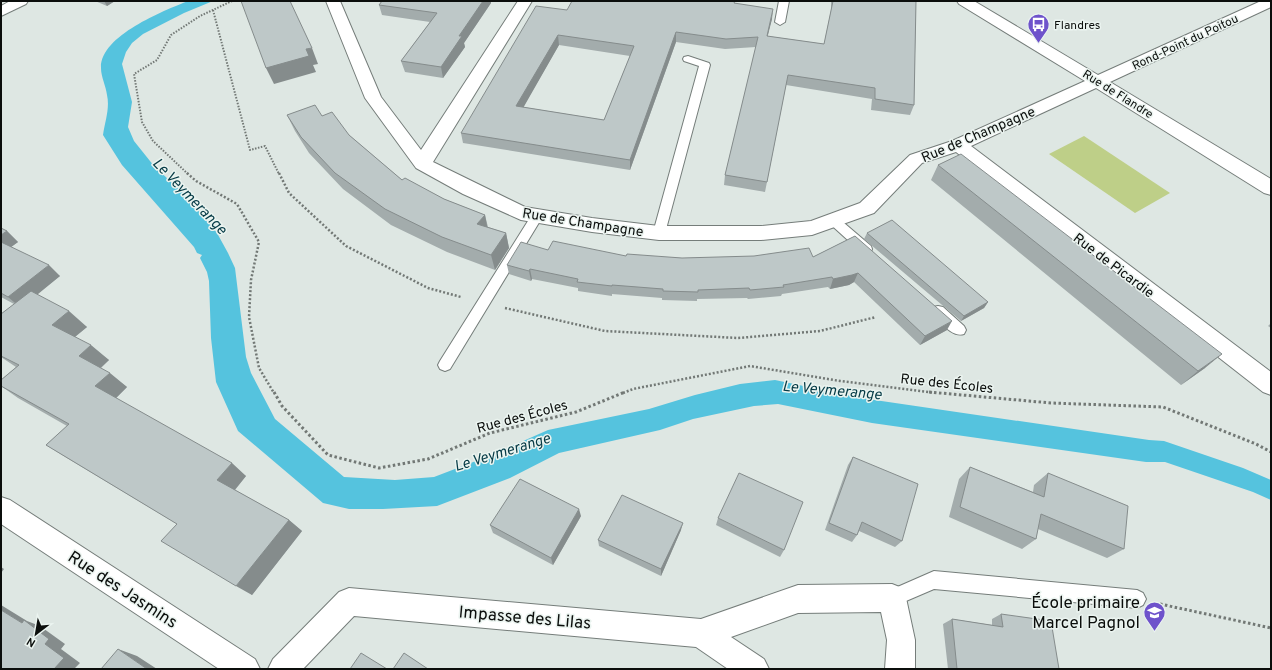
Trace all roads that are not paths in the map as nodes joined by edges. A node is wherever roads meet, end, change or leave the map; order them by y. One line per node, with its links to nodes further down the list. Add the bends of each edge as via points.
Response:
1 (21, 1): 7 (street)
2 (333, 1): 12 (street, Rue de Champagne, via 373,98)
3 (525, 1): 12 (street)
4 (784, 1): 8 (lane)
5 (964, 1): 10 (street, Rue de Flandre)
6 (1271, 2): 10 (street, Rond-Point du Poitou)
7 (1, 12)
8 (780, 22)
9 (688, 59): 16 (lane, Rue de Champagne, via 705,65)
10 (1098, 82): 11 (street, Rue de Champagne); 13 (street, Rue de Flandre)
11 (958, 145): 15 (street, Rue de Champagne, via 916,159 867,208); 21 (street, Rue de Picardie)
12 (422, 164): 14 (street, Rue de Champagne, via 521,213)
13 (1271, 188)
14 (537, 216): 16 (street, Rue de Champagne); 20 (lane)
15 (833, 220): 16 (street, Rue de Champagne, via 812,228 761,233); 17 (lane)
16 (659, 233)
17 (875, 257)
18 (929, 304): 19 (lane)
19 (959, 330)
20 (445, 365)
21 (1271, 385)
22 (1, 509): 26 (street, Rue des Jasmins)
23 (892, 598): 24 (lane, Impasse des Lilas, via 934,580); 25 (street, Impasse des Lilas, via 798,599); 29 (street, via 902,640)
24 (1137, 599)
25 (701, 633): 27 (street, Impasse des Lilas, via 349,602); 28 (street, Impasse des Lilas)
26 (245, 669)
27 (284, 669)
28 (754, 669)
29 (900, 669)

